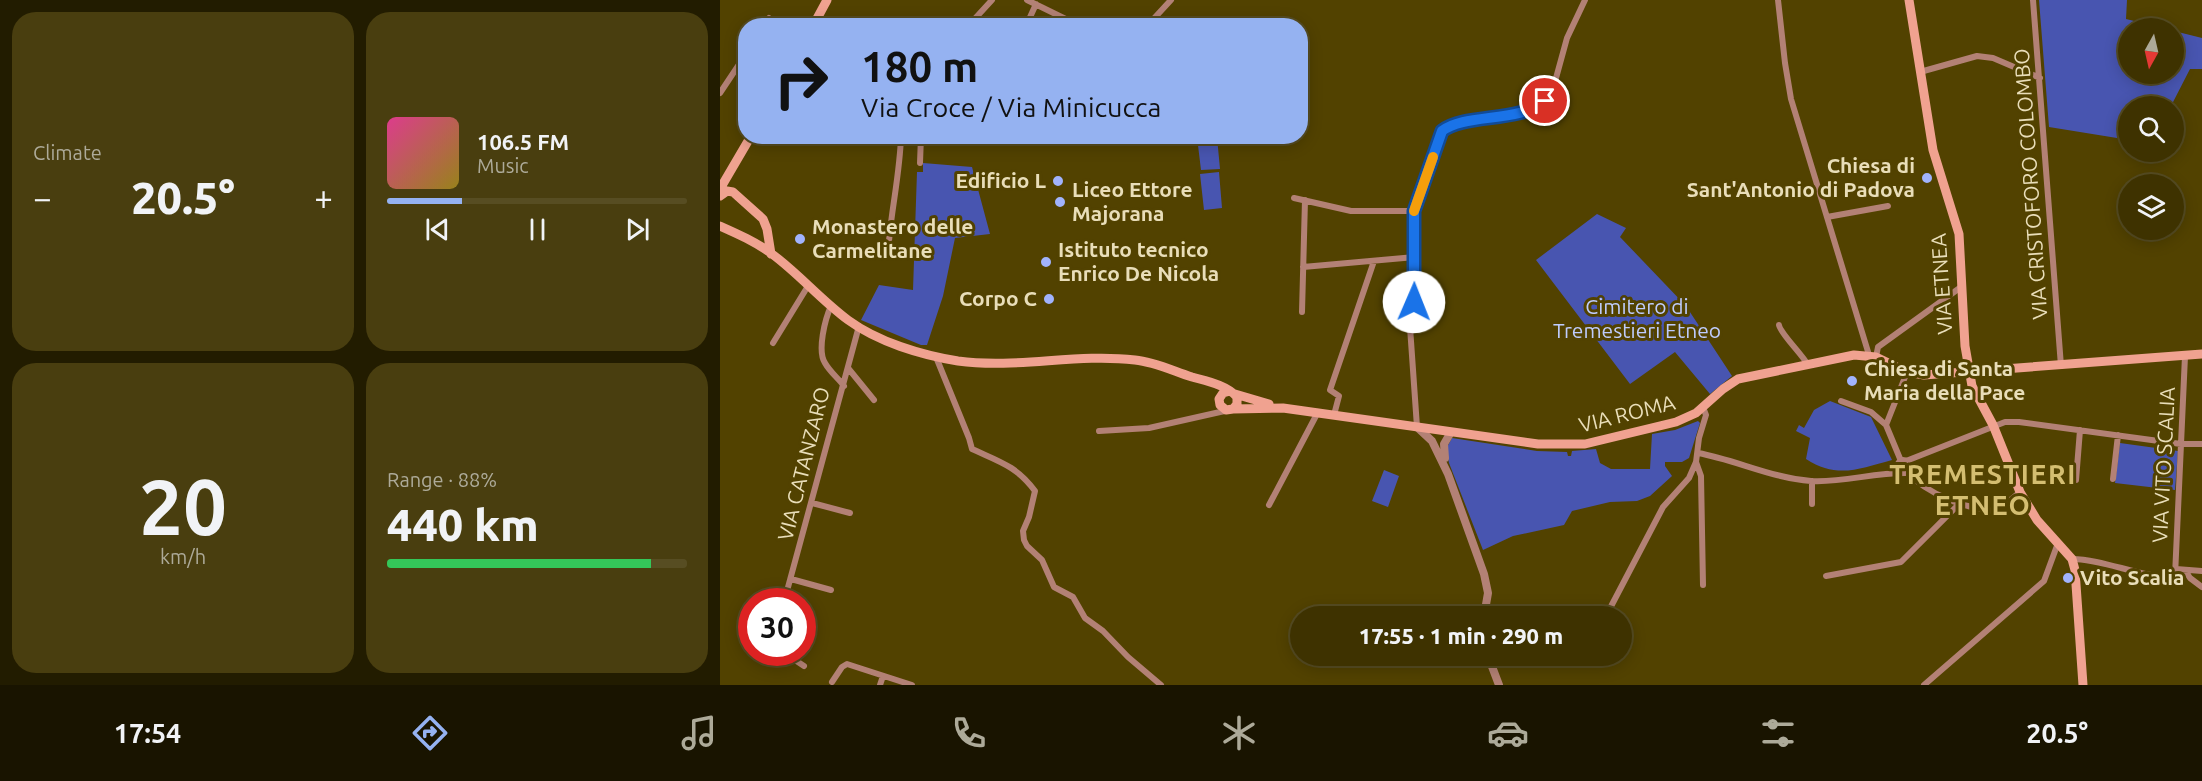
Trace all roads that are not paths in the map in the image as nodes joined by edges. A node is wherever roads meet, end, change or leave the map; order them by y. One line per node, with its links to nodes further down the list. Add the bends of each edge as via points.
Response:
1 (827, 0): 10 (main road)
2 (992, 0): 11 (street)
3 (1027, 0): 9 (street)
4 (1172, 0): 14 (street)
5 (1585, 0): 30 (street, via 1567,38 1553,89 1545,101 1522,112 1444,129)
6 (1778, 0): 31 (street, via 1791,99)
7 (1909, 0): 16 (main road, VIA ETNEA)
8 (2034, 0): 17 (street, VIA CRISTOFORO COLOMBO)
9 (1036, 4): 12 (street); 13 (street)
10 (817, 18)
11 (976, 18)
12 (1030, 18)
13 (1064, 18)
14 (1155, 18)
15 (738, 66): 18 (street)
16 (1920, 72): 17 (street, via 1977,56 1993,58); 41 (main road, VIA ETNEA, via 1932,150 1959,234)
17 (2040, 78): 52 (street, VIA CRISTOFORO COLOMBO)
18 (720, 93)
19 (747, 144): 22 (main road)
20 (901, 144): 35 (street)
21 (921, 144): 23 (street)
22 (737, 162): 24 (main road); 25 (main road, via 729,184)
23 (920, 163)
24 (722, 181)
25 (733, 192): 26 (main road); 32 (main road)
26 (720, 196)
27 (1294, 198): 28 (street)
28 (1305, 201): 30 (street, via 1351,211); 39 (street)
29 (1888, 206): 31 (street)
30 (1414, 211): 37 (street)
31 (1827, 217): 48 (street)
32 (763, 219): 34 (main road, via 764,233); 36 (main road)
33 (720, 226): 34 (main road)
34 (750, 240): 36 (main road)
35 (889, 241)
36 (771, 254): 40 (main road)
37 (1415, 257): 38 (street); 70 (street, via 1410,327)
38 (1374, 261): 39 (street); 66 (street, via 1330,390 1339,396)
39 (1304, 267): 43 (street)
40 (808, 286): 42 (main road); 46 (street)
41 (1961, 287): 48 (street, via 1878,347); 55 (main road, VIA ETNEA)
42 (831, 306): 45 (main road); 57 (street, VIA CATANZARO, via 820,352)
43 (1302, 312)
44 (1779, 325): 51 (street)
45 (859, 326): 50 (main road); 53 (street)
46 (773, 342)
47 (2202, 354): 49 (main road)
48 (1873, 356): 51 (main road, VIA ROMA, via 1854,355); 54 (main road)
49 (2185, 356): 52 (main road); 77 (street, VIA VITO SCALIA)
50 (936, 357): 56 (main road, via 1007,364 1100,358 1134,360); 113 (street, via 972,449 1016,469 1035,490 1024,540 1042,560 1054,587 1072,597 1085,618)
51 (1808, 365): 62 (main road, VIA ROMA, via 1738,379)
52 (2061, 366): 55 (main road)
53 (848, 368): 57 (street); 59 (street)
54 (1906, 372): 55 (main road); 68 (street)
55 (1970, 372): 69 (main road, VIA ETNEA, via 1972,386)
56 (1188, 376): 58 (main road); 60 (main road, via 1212,388)
57 (844, 386): 90 (street, VIA CATANZARO)
58 (1233, 393): 60 (main road, via 1223,393); 63 (main road); 64 (main road, via 1237,404)
59 (874, 400)
60 (1219, 400): 64 (main road, via 1223,408); 67 (street)
61 (1841, 401): 68 (street, via 1871,412)
62 (1703, 407): 74 (main road, VIA ROMA, via 1676,422 1585,444 1538,444); 80 (street, via 1706,415)
63 (1283, 408): 64 (main road); 65 (main road, VIA ROMA)
64 (1231, 409): 67 (street)
65 (1318, 412): 66 (main road, VIA ROMA); 93 (street)
66 (1334, 415): 70 (main road, VIA ROMA)
67 (1200, 417): 73 (street, via 1149,428)
68 (1886, 425): 81 (street)
69 (1993, 425): 71 (street, via 2019,422); 81 (street); 89 (main road, VIA ETNEA)
70 (1417, 427): 72 (main road, VIA ROMA); 76 (street)
71 (2080, 429): 75 (street); 86 (street)
72 (1437, 430): 74 (main road, VIA ROMA); 76 (street); 79 (street)
73 (1099, 431)
74 (1451, 432): 79 (street)
75 (2118, 435): 77 (street); 87 (street)
76 (1432, 441): 85 (street)
77 (2181, 444): 78 (street); 99 (street, VIA VITO SCALIA)
78 (2202, 444)
79 (1443, 452): 85 (street)
80 (1698, 453): 82 (street); 88 (street)
81 (1902, 461): 83 (street); 84 (street, via 1908,466)
82 (1696, 462): 102 (street, via 1701,476); 107 (street, via 1689,478 1663,507)
83 (1886, 472): 84 (street); 88 (street)
84 (1904, 472): 91 (street, via 1926,489)
85 (1448, 474): 106 (street, via 1487,583)
86 (2076, 480)
87 (2113, 480)
88 (1812, 481): 92 (street)
89 (2020, 492): 91 (street, via 1998,511); 95 (main road, VIA ETNEA, via 2037,520)
90 (812, 503): 94 (street); 101 (street, VIA CATANZARO)
91 (1960, 503): 100 (street, via 1901,562)
92 (1812, 504)
93 (1269, 505)
94 (850, 513)
95 (2058, 543): 96 (main road, VIA ETNEA); 115 (street, via 2044,581)
96 (2072, 559): 99 (street, via 2164,578); 116 (main road)
97 (2185, 570): 98 (street); 99 (street); 103 (street)
98 (2202, 571)
99 (2175, 573)
100 (1826, 576)
101 (791, 579): 104 (street, VIA CATANZARO); 105 (street)
102 (1703, 585)
103 (2202, 587)
104 (788, 588)
105 (831, 590)
106 (1486, 606)
107 (1611, 606)
108 (1492, 666): 114 (street)
109 (883, 676): 110 (street, via 847,664); 111 (street); 112 (street)
110 (832, 682)
111 (879, 685)
112 (912, 685)
113 (1161, 685)
114 (1499, 685)
115 (1924, 685)
116 (2083, 685)

